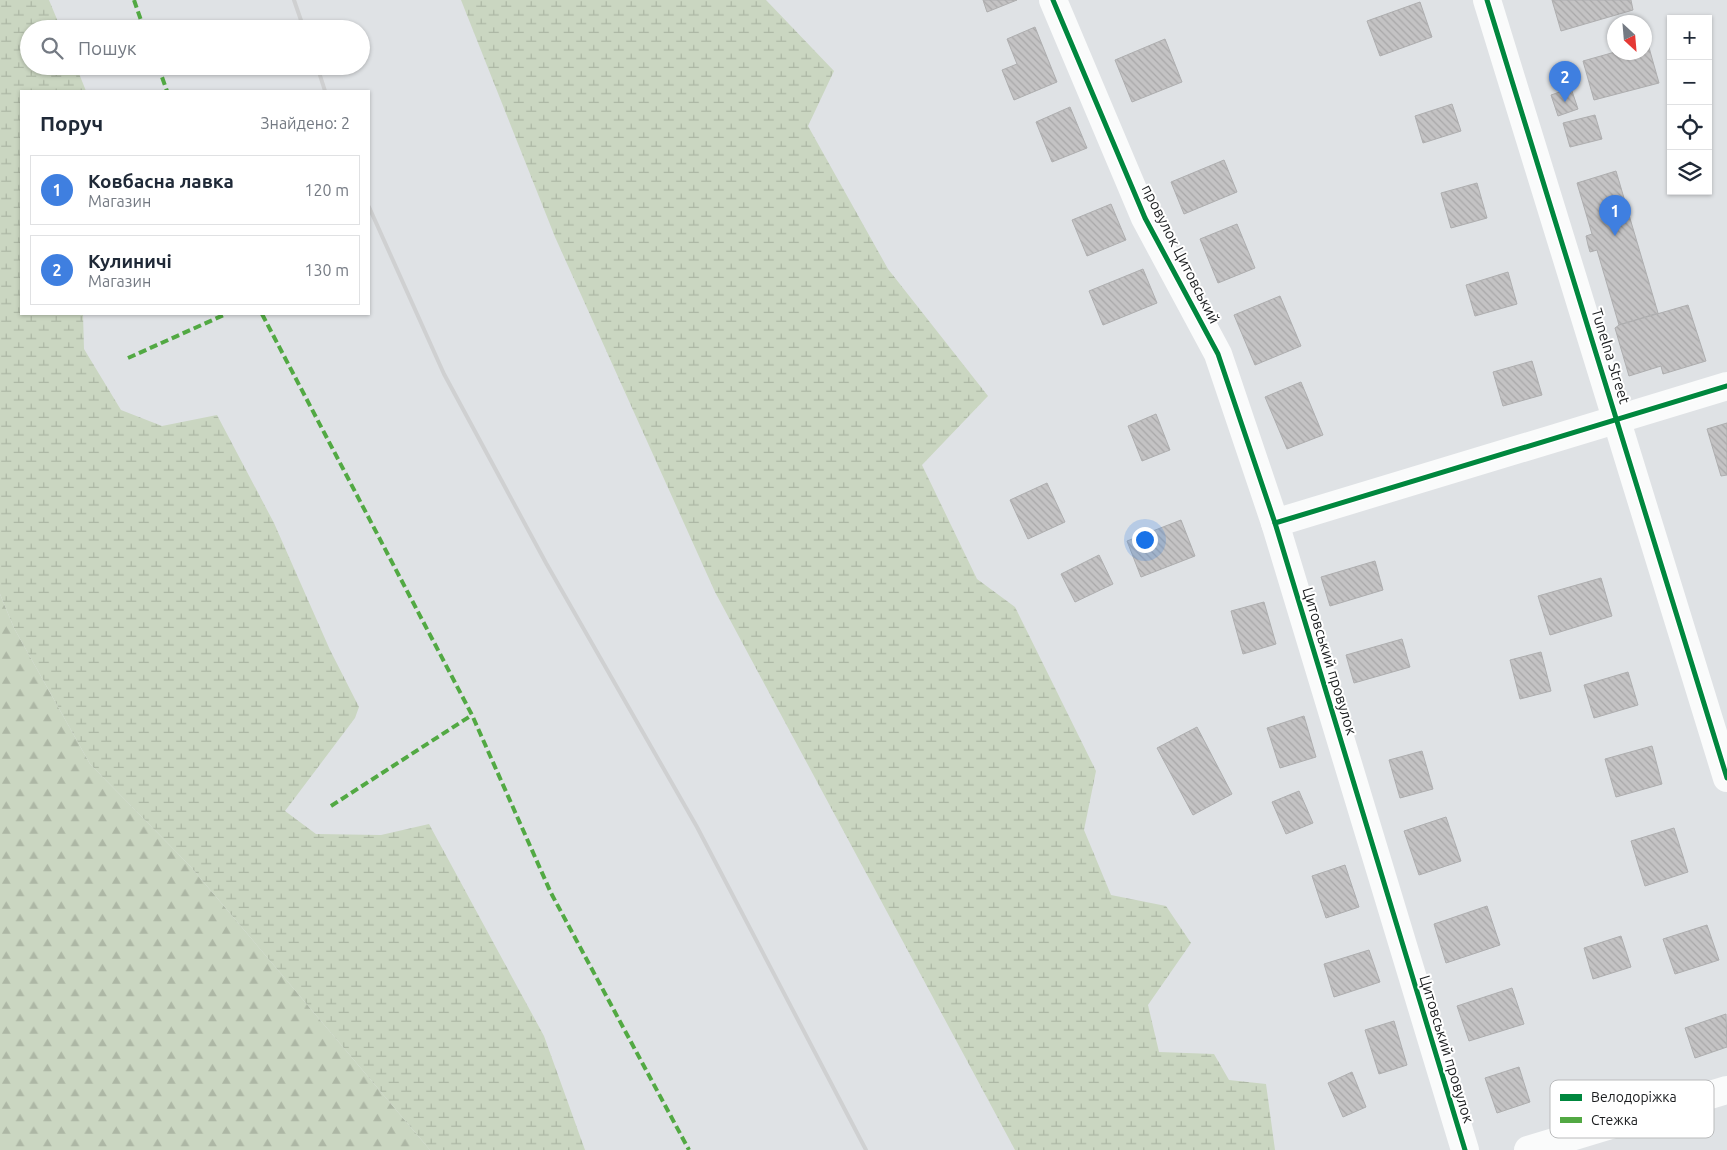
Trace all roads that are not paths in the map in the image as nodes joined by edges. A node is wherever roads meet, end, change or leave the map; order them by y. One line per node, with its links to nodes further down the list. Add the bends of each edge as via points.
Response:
1 (1053, 0): 5 (street, провулок Цитовський, via 1145,218 1218,354)
2 (1487, 0): 4 (street, Tunelna Street)
3 (1727, 386): 4 (street)
4 (1618, 419): 5 (street); 6 (street, Tunelna Street)
5 (1275, 523): 10 (street, Цитовський провулок)
6 (1727, 778)
7 (1727, 1090): 8 (street)
8 (1714, 1094)
9 (1568, 1138): 11 (street)
10 (1465, 1150)
11 (1528, 1150)

